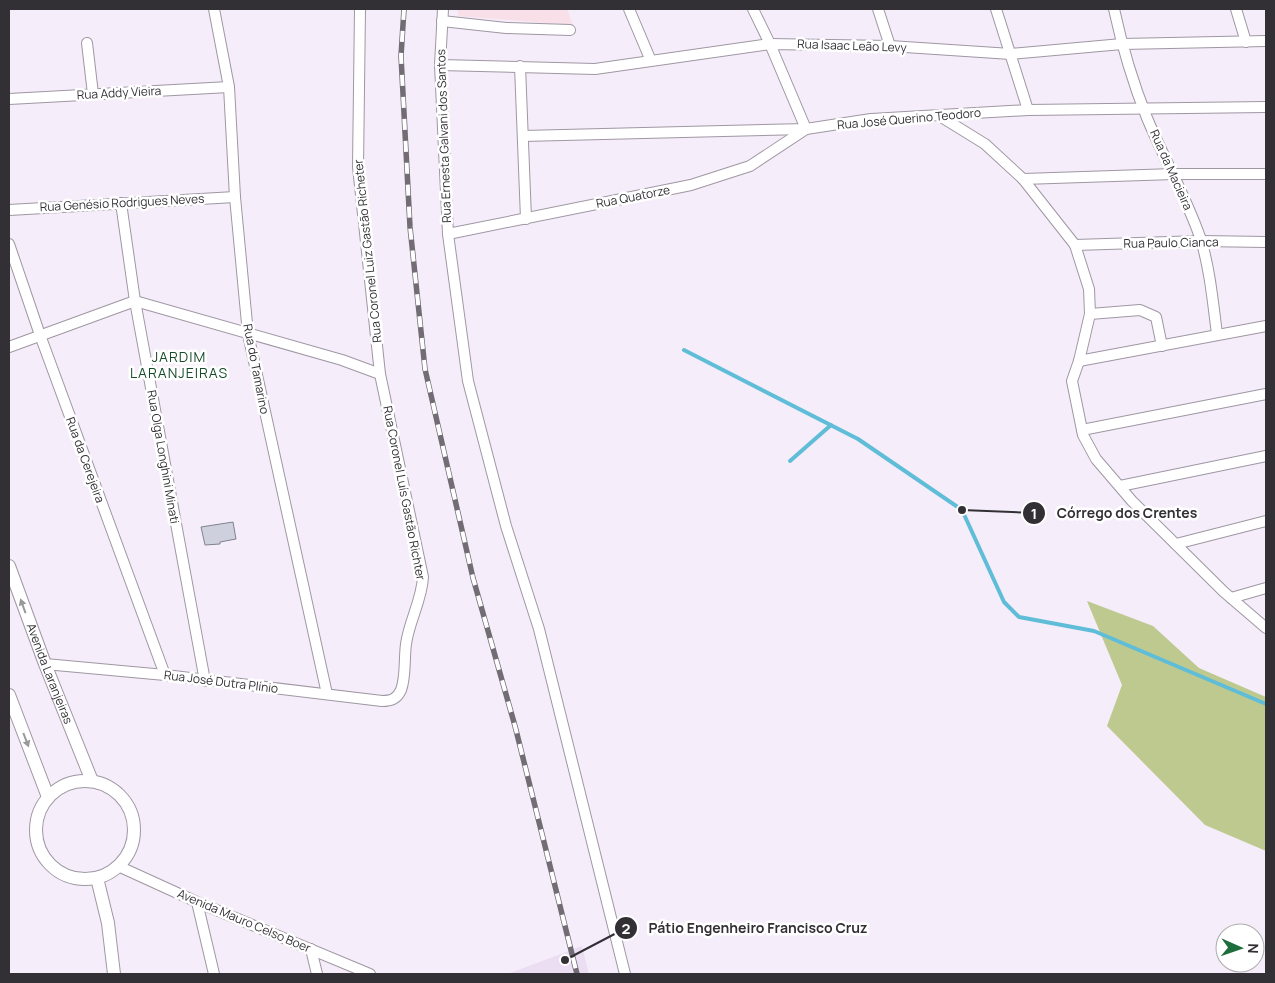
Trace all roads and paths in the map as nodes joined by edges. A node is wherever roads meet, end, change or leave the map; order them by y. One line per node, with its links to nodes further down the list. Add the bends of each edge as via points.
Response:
1 (214, 9): 22 (street, Rua do Tamarino)
2 (360, 9): 52 (street, Rua Coronel Luiz Gastão Richeter, via 358,167)
3 (443, 9): 10 (street, Rua Ernesta Galvani dos Santos)
4 (630, 9): 19 (street)
5 (753, 9): 15 (street)
6 (878, 9): 17 (street)
7 (996, 9): 18 (street)
8 (1114, 9): 16 (street, Rua da Macieira)
9 (1236, 9): 13 (street)
10 (442, 20): 11 (street, via 506,28); 20 (street, Rua Ernesta Galvani dos Santos)
11 (570, 30)
12 (1266, 41): 13 (street, Rua Isaac Leão Levy)
13 (1246, 42): 16 (street, Rua Isaac Leão Levy)
14 (87, 43): 23 (street)
15 (770, 44): 17 (street, Rua Isaac Leão Levy); 19 (street, Rua Isaac Leão Levy); 29 (street)
16 (1122, 44): 18 (street, Rua Isaac Leão Levy); 26 (street, Rua da Macieira)
17 (890, 46): 18 (street, Rua Isaac Leão Levy)
18 (1011, 54): 27 (street)
19 (651, 61): 21 (street, Rua Isaac Leão Levy, via 595,69)
20 (440, 65): 21 (street, Rua Isaac Leão Levy); 38 (street, Rua Ernesta Galvani dos Santos)
21 (520, 66): 30 (street)
22 (229, 87): 23 (street, Rua Addy Vieira); 34 (street, Rua do Tamarino)
23 (93, 94): 24 (street, Rua Addy Vieira)
24 (9, 99)
25 (1266, 107): 26 (street, Rua José Querino Teodoro)
26 (1144, 108): 27 (street, Rua José Querino Teodoro); 31 (street, Rua da Macieira)
27 (1028, 110): 28 (street, Rua José Querino Teodoro)
28 (938, 115): 29 (street, Rua José Querino Teodoro, via 870,119); 33 (street, via 985,144)
29 (806, 129): 30 (street, Rua José Querino Teodoro); 37 (street, Rua Quatorze, via 742,169 692,185)
30 (523, 136): 37 (street)
31 (1174, 174): 32 (street); 33 (street); 39 (street, Rua da Macieira)
32 (1266, 174)
33 (1023, 178): 42 (street)
34 (236, 197): 35 (street, Rua Genésio Rodrigues Neves); 46 (street, Rua do Tamarino)
35 (121, 203): 36 (street, Rua Genésio Rodrigues Neves); 43 (street, Rua Olga Longhini Minati)
36 (9, 210)
37 (526, 219): 38 (street, Rua Quatorze)
38 (448, 234): 79 (street, Rua Ernesta Galvani dos Santos, via 468,381 506,526 539,629)
39 (1201, 241): 40 (street, Rua Paulo Cianca); 42 (street, Rua Paulo Cianca); 47 (street, Rua da Macieira)
40 (1266, 242)
41 (9, 244): 48 (street, Rua da Cerejeira)
42 (1075, 245): 44 (street, via 1089,289)
43 (135, 301): 46 (street); 48 (street); 65 (street, Rua Olga Longhini Minati)
44 (1090, 314): 49 (street, via 1140,310 1156,317); 51 (street)
45 (1266, 326): 47 (street)
46 (248, 334): 52 (street); 66 (street, Rua do Tamarino)
47 (1217, 334): 49 (street)
48 (40, 335): 50 (street); 64 (street, Rua da Cerejeira)
49 (1162, 346): 51 (street)
50 (9, 347)
51 (1079, 361): 54 (street, via 1072,381)
52 (380, 374): 68 (street, Rua Coronel Luís Gastão Richter, via 423,577 406,642 401,691)
53 (1266, 394): 54 (street)
54 (1082, 430): 56 (street, via 1096,459)
55 (1266, 456): 56 (street)
56 (1120, 486): 58 (street)
57 (1266, 521): 58 (street)
58 (1176, 544): 61 (street)
59 (9, 566): 63 (street, Avenida Laranjeiras, one-way to 59)
60 (1266, 588): 61 (street)
61 (1232, 598): 62 (street)
62 (1266, 628)
63 (44, 664): 64 (street, Rua José Dutra Plínio); 69 (street, Avenida Laranjeiras)
64 (165, 675): 65 (street, Rua José Dutra Plínio)
65 (204, 681): 66 (street, Rua José Dutra Plínio)
66 (327, 694): 68 (street, Rua José Dutra Plínio, via 382,701)
67 (9, 695): 70 (street, one-way to 70)
68 (396, 698)
69 (92, 781): 70 (street, via 64,785); 71 (street, via 107,786 120,796 131,816 133,839 128,854)
70 (48, 797): 72 (street, via 36,825 37,841 43,856 66,876)
71 (118, 866): 72 (street); 73 (street, Avenida Mauro Celso Boer)
72 (98, 878): 75 (street)
73 (197, 902): 74 (street, Avenida Mauro Celso Boer); 76 (street)
74 (311, 949): 77 (street); 78 (street, Avenida Mauro Celso Boer)
75 (114, 974)
76 (214, 974)
77 (317, 974)
78 (370, 974)
79 (625, 974)

